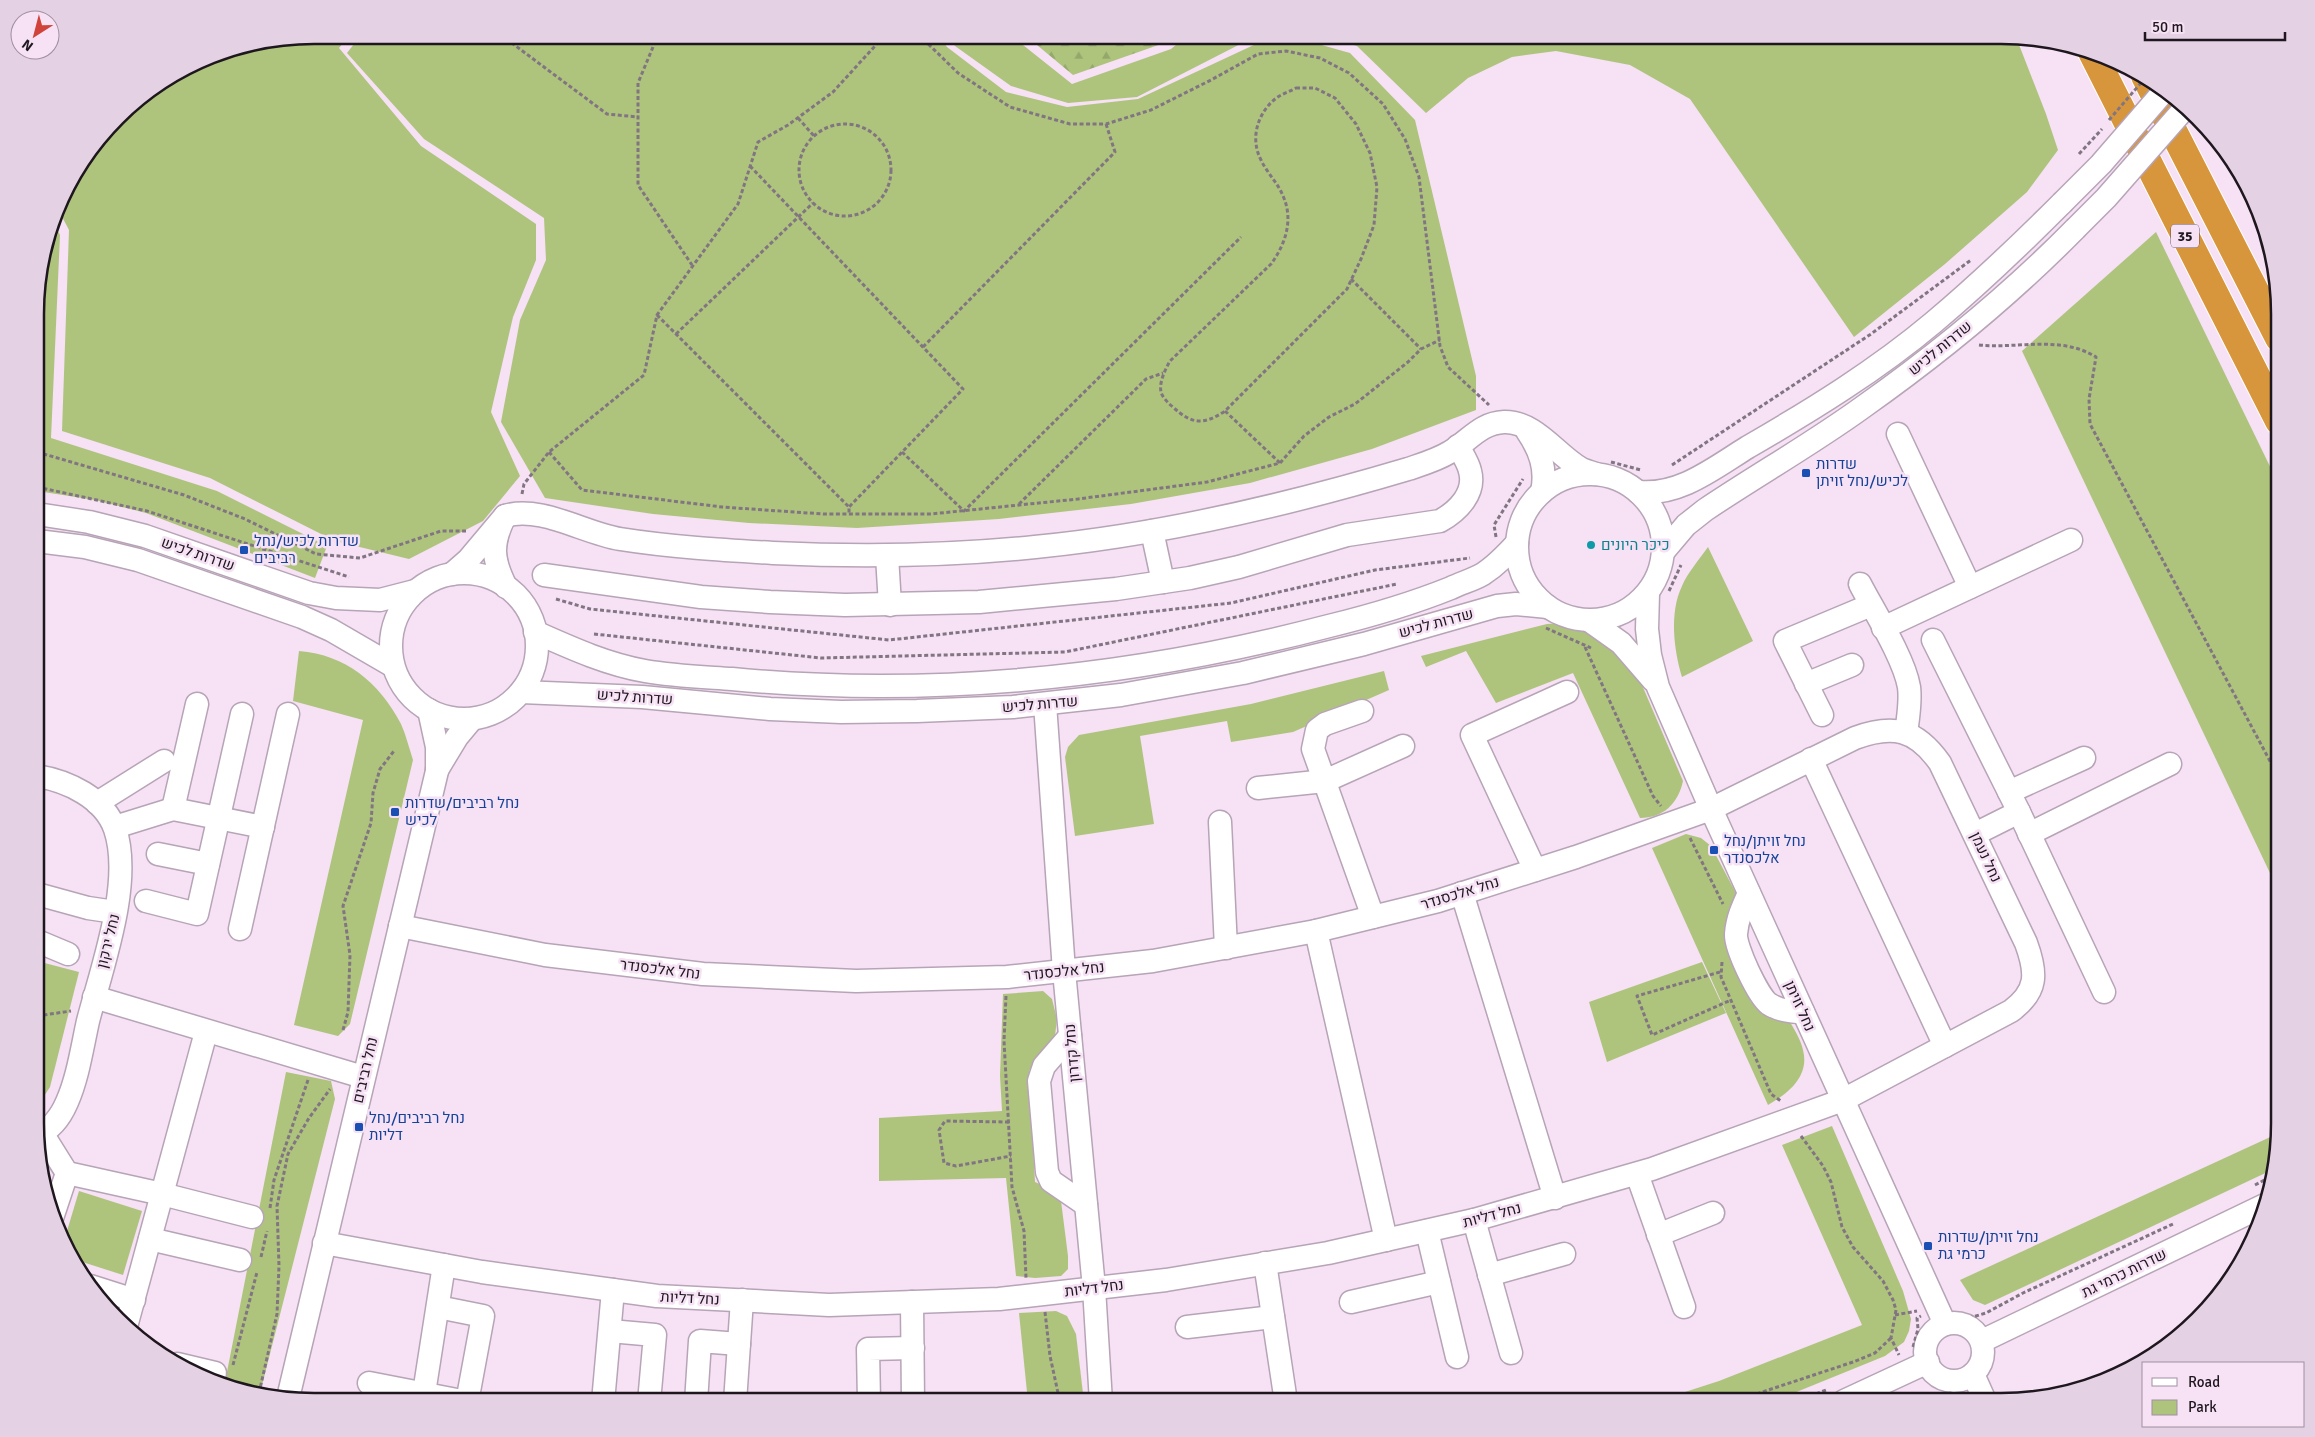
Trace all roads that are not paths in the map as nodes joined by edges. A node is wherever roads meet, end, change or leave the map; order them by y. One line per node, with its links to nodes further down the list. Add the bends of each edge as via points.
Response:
1 (2097, 61): 6 (highway, 35)
2 (2151, 89): 5 (highway, 35)
3 (2160, 96): 12 (street, שדרות לכיש, bridge, via 2101,164 2018,247 1933,323 1792,422 1691,481 1655,494)
4 (2181, 113): 19 (street, שדרות לכיש, bridge, via 2042,262 1956,336 1862,408 1712,506 1681,531)
5 (2271, 322)
6 (2271, 405)
7 (1515, 424): 9 (street, via 1487,424); 10 (street, via 1581,468); 11 (street, via 1537,447 1545,477)
8 (1898, 434): 26 (street)
9 (1458, 446): 15 (street, via 1436,460 1334,491); 22 (street, via 1470,469 1470,489 1462,505 1440,521 1347,535 1239,567)
10 (1602, 468): 11 (street, via 1562,480); 12 (street)
11 (1542, 492): 18 (street, via 1527,510)
12 (1638, 492): 19 (street, via 1660,523)
13 (512, 514): 20 (street, via 538,514 617,539 664,545 725,551); 21 (street); 25 (street, via 496,534 494,555)
14 (44, 515): 27 (street, שדרות לכיש, via 90,522 145,536 309,593 380,600)
15 (1152, 531): 20 (street, via 1035,548); 22 (street)
16 (2071, 540): 26 (street)
17 (44, 541): 37 (street, שדרות לכיש, via 138,560 302,617)
18 (1510, 550): 31 (street, via 1518,559 1522,575); 34 (street, שדרות לכיש, via 1481,575 1435,594 1340,624 1179,660 1040,678 916,686 771,683 645,671 587,656)
19 (1664, 551): 28 (street)
20 (887, 556): 29 (street)
21 (452, 574): 25 (street, via 481,575); 27 (street, via 435,579)
22 (1163, 582): 29 (street, via 1043,598)
23 (1860, 584): 30 (street)
24 (546, 586): 29 (street, via 701,598)
25 (506, 587): 34 (street, via 524,606)
26 (1970, 587): 33 (street)
27 (415, 591): 37 (street, via 400,609 392,630 390,650)
28 (1656, 596): 32 (street, via 1617,616); 39 (street, נחל זויתן, via 1647,629)
29 (890, 605)
30 (1871, 605): 33 (street); 38 (street, via 1785,641)
31 (1544, 616): 32 (street, via 1564,615); 43 (street, שדרות לכיש, via 1516,604 1497,606 1364,644 1243,673)
32 (1590, 620): 39 (street, נחל זויתן, via 1621,644)
33 (1883, 628): 50 (street, via 1909,687)
34 (535, 632): 40 (street, via 536,659)
35 (1933, 640): 60 (street)
36 (1852, 665): 38 (street)
37 (393, 666): 44 (street, via 404,688)
38 (1806, 684): 48 (street)
39 (1658, 687): 63 (street, נחל זויתן)
40 (521, 692): 43 (street, שדרות לכיש, via 632,696 840,712); 49 (street, via 499,710)
41 (1567, 692): 72 (street, via 1472,735)
42 (197, 704): 62 (street)
43 (1045, 704): 85 (street, נחל קדרון)
44 (429, 710): 49 (street, via 454,719); 56 (street, נחל רביבים, via 437,748)
45 (1362, 712): 58 (street, via 1325,724 1317,730 1313,749)
46 (242, 714): 64 (street)
47 (288, 714): 66 (street)
48 (1822, 715)
49 (472, 719): 56 (street, נחל רביבים)
50 (1906, 733): 53 (street, via 1892,730 1868,733); 68 (street, נחל נעמן, via 1920,740 1940,763)
51 (1403, 746): 58 (street)
52 (2084, 758): 60 (street)
53 (1811, 759): 63 (street); 91 (street)
54 (164, 761): 61 (street)
55 (2170, 764): 69 (street)
56 (437, 771): 79 (street, נחל רביבים)
57 (44, 777): 61 (street, נחל ירקון, via 72,786)
58 (1325, 781): 59 (street); 78 (street)
59 (1258, 788)
60 (2014, 802): 68 (street); 69 (street)
61 (97, 803): 67 (street, נחל ירקון)
62 (173, 809): 64 (street); 67 (street)
63 (1711, 809): 72 (street, נחל אלכסנדר, via 1671,814); 74 (street, נחל זויתן)
64 (220, 818): 66 (street); 71 (street)
65 (1220, 822): 83 (street)
66 (263, 826): 80 (street)
67 (115, 828): 77 (street, נחל ירקון, via 121,872)
68 (1975, 834): 91 (street, נחל נעמן, via 2032,958 2033,982 2025,999 2011,1011)
69 (2029, 834): 86 (street)
70 (158, 854): 71 (street)
71 (208, 864): 76 (street, via 197,914)
72 (1535, 870): 73 (street, נחל אלכסנדר)
73 (1462, 893): 78 (street, נחל אלכסנדר); 99 (street)
74 (1749, 893): 88 (street, נחל זויתן); 88 (street, via 1739,917 1736,944 1762,998 1790,1012)
75 (44, 896): 77 (street)
76 (146, 900)
77 (116, 912): 87 (street, נחל ירקון)
78 (1373, 917): 81 (street, נחל אלכסנדר)
79 (400, 926): 85 (street, נחל אלכסנדר, via 545,955 702,974 856,982 1007,977); 92 (street, נחל רביבים)
80 (240, 929)
81 (1316, 931): 83 (street, נחל אלכסנדר); 109 (street)
82 (44, 944): 84 (street)
83 (1226, 948): 85 (street, נחל אלכסנדר, via 1154,962)
84 (68, 954)
85 (1064, 971): 90 (street, נחל קדרון)
86 (2104, 992)
87 (93, 1003): 89 (street); 94 (street, נחל ירקון, via 67,1101 56,1120)
88 (1803, 1012): 93 (street, נחל זויתן)
89 (206, 1032): 92 (street); 98 (street)
90 (1070, 1036): 101 (street, נחל קדרון); 101 (street, via 1044,1066 1039,1081 1046,1172 1051,1181)
91 (1945, 1046): 93 (street, נחל נעמן)
92 (363, 1077): 110 (street, נחל רביבים)
93 (1843, 1100): 97 (street, נחל דליות); 128 (street, נחל זויתן)
94 (44, 1130)
95 (44, 1141): 96 (street)
96 (67, 1173): 98 (street); 100 (street)
97 (1637, 1174): 99 (street, נחל דליות); 107 (street)
98 (162, 1194): 104 (street); 108 (street)
99 (1555, 1198): 105 (street, נחל דליות)
100 (56, 1205)
101 (1086, 1205): 117 (street, נחל קדרון)
102 (2257, 1209): 131 (street, שדרות כרמי גת)
103 (1713, 1213): 107 (street)
104 (252, 1217)
105 (1474, 1220): 106 (street, נחל דליות); 115 (street)
106 (1427, 1231): 109 (street, נחל דליות); 116 (street)
107 (1658, 1235): 125 (street)
108 (150, 1239): 112 (street); 120 (street)
109 (1386, 1240): 113 (street, נחל דליות)
110 (324, 1243): 114 (street, נחל דליות); 142 (street, נחל רביבים)
111 (1564, 1254): 115 (street)
112 (240, 1260)
113 (1265, 1264): 117 (street, נחל דליות); 126 (street)
114 (444, 1265): 119 (street, נחל דליות); 124 (street)
115 (1489, 1275): 134 (street)
116 (1439, 1282): 123 (street); 135 (street)
117 (1094, 1288): 122 (street, נחל דליות); 151 (street, נחל קדרון)
118 (101, 1290): 120 (street)
119 (614, 1290): 121 (street, נחל דליות, via 657,1296); 130 (street)
120 (134, 1300): 127 (street)
121 (742, 1300): 122 (street, נחל דליות, via 829,1305); 132 (street)
122 (912, 1302): 133 (street)
123 (1351, 1302)
124 (438, 1307): 143 (street); 144 (street, via 483,1316)
125 (1684, 1307)
126 (1273, 1317): 129 (street); 152 (street)
127 (128, 1319)
128 (1945, 1324): 131 (street, via 1967,1326); 136 (street, via 1928,1340)
129 (1187, 1328)
130 (610, 1331): 145 (street); 146 (street, via 655,1335)
131 (1982, 1341): 139 (street, via 1983,1356)
132 (739, 1344): 147 (street, via 700,1341); 148 (street)
133 (912, 1348): 149 (street, via 868,1349); 150 (street)
134 (1511, 1353)
135 (1457, 1357)
136 (1928, 1362): 141 (street); 153 (street)
137 (209, 1372): 138 (street)
138 (215, 1374)
139 (1973, 1374): 141 (street, via 1959,1380); 154 (street)
140 (369, 1382): 143 (street)
141 (1950, 1391)
142 (289, 1392)
143 (424, 1393)
144 (469, 1393)
145 (604, 1393)
146 (650, 1393)
147 (697, 1393)
148 (736, 1393)
149 (869, 1393)
150 (913, 1393)
151 (1100, 1393)
152 (1285, 1393)
153 (1863, 1393)
154 (1981, 1393)

